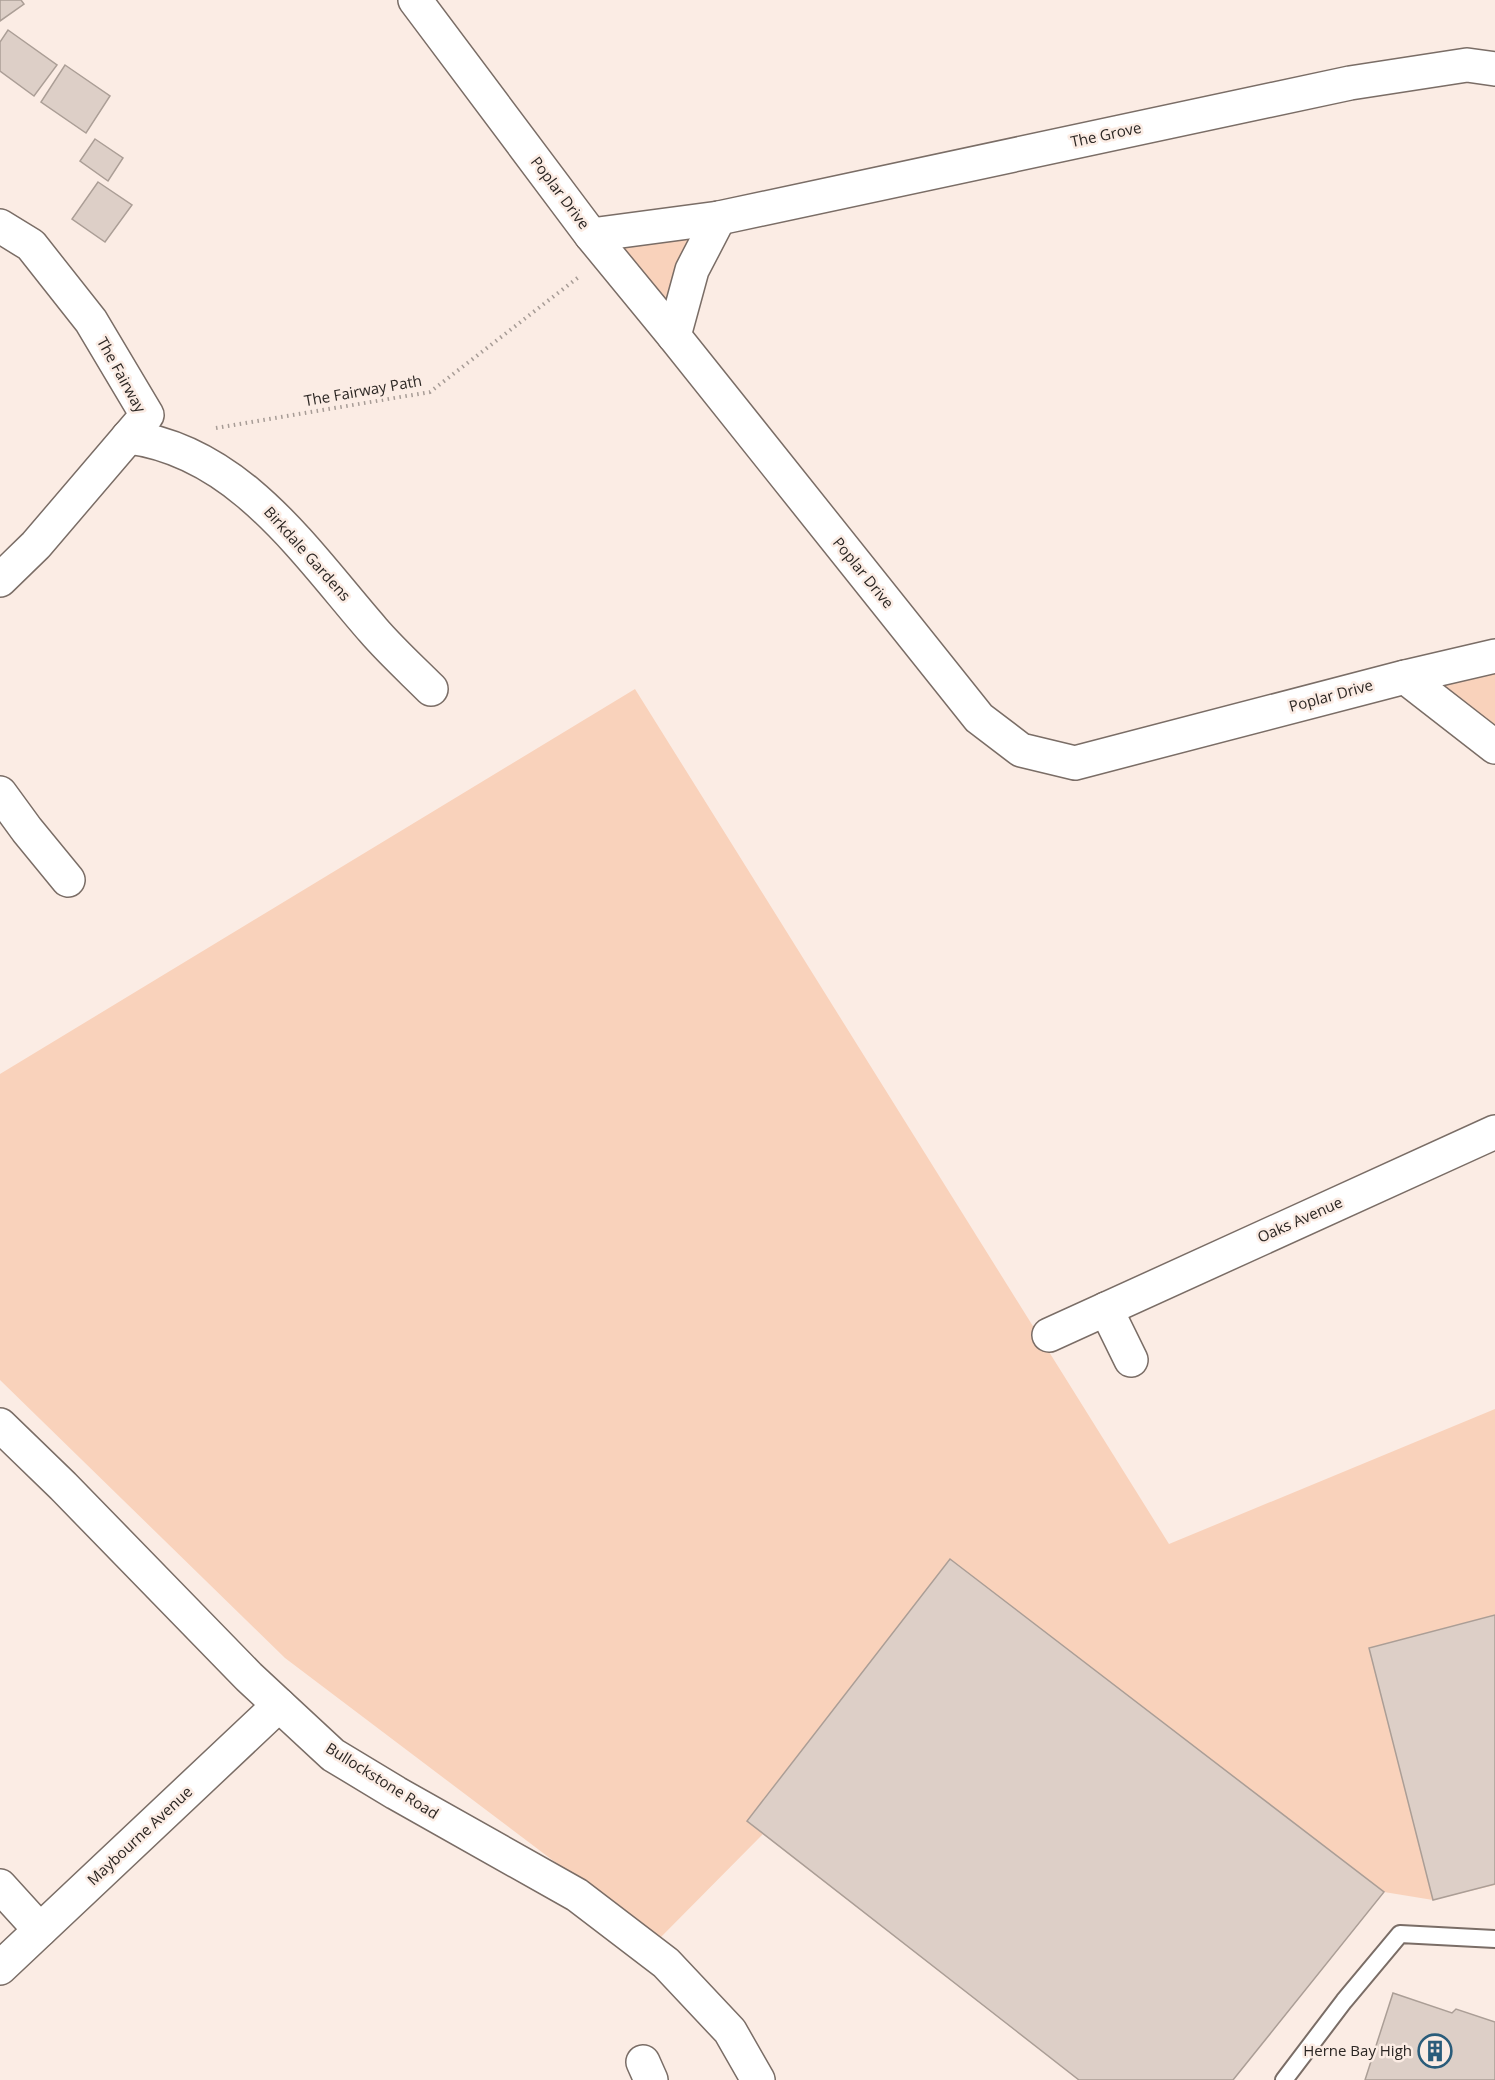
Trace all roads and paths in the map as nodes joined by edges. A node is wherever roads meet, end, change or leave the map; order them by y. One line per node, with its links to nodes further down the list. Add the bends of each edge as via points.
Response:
1 (415, 0): 5 (street, Poplar Drive)
2 (1495, 69): 3 (street, The Grove, via 1467,65 1350,83)
3 (719, 218): 5 (street, The Grove); 6 (street, via 692,270)
4 (0, 226): 8 (street, The Fairway, via 31,245 91,321 147,415)
5 (599, 245): 6 (street, Poplar Drive); 7 (path, The Fairway Path, via 430,392)
6 (674, 336): 11 (street, Poplar Drive, via 979,718 1021,750 1075,763)
7 (208, 430)
8 (128, 437): 9 (street, The Fairway, via 36,545); 12 (street, Birkdale Gardens, via 150,440 208,464 264,504 375,632)
9 (0, 580)
10 (1495, 656): 11 (street, Poplar Drive)
11 (1405, 677): 13 (street)
12 (431, 689)
13 (1495, 747)
14 (0, 793): 15 (street)
15 (68, 880)
16 (1495, 1132): 17 (street, Oaks Avenue)
17 (1106, 1309): 18 (street, Oaks Avenue); 19 (street)
18 (1049, 1335)
19 (1131, 1360)
20 (0, 1425): 21 (street, Bullockstone Road)
21 (279, 1705): 23 (street, Maybourne Avenue); 26 (street, Bullockstone Road, via 333,1755 577,1894 666,1962 730,2031)
22 (0, 1886): 23 (street)
23 (40, 1930): 25 (street, Maybourne Avenue)
24 (1495, 1940): 27 (lane, via 1400,1934)
25 (0, 1968)
26 (758, 2080)
27 (1284, 2080)

